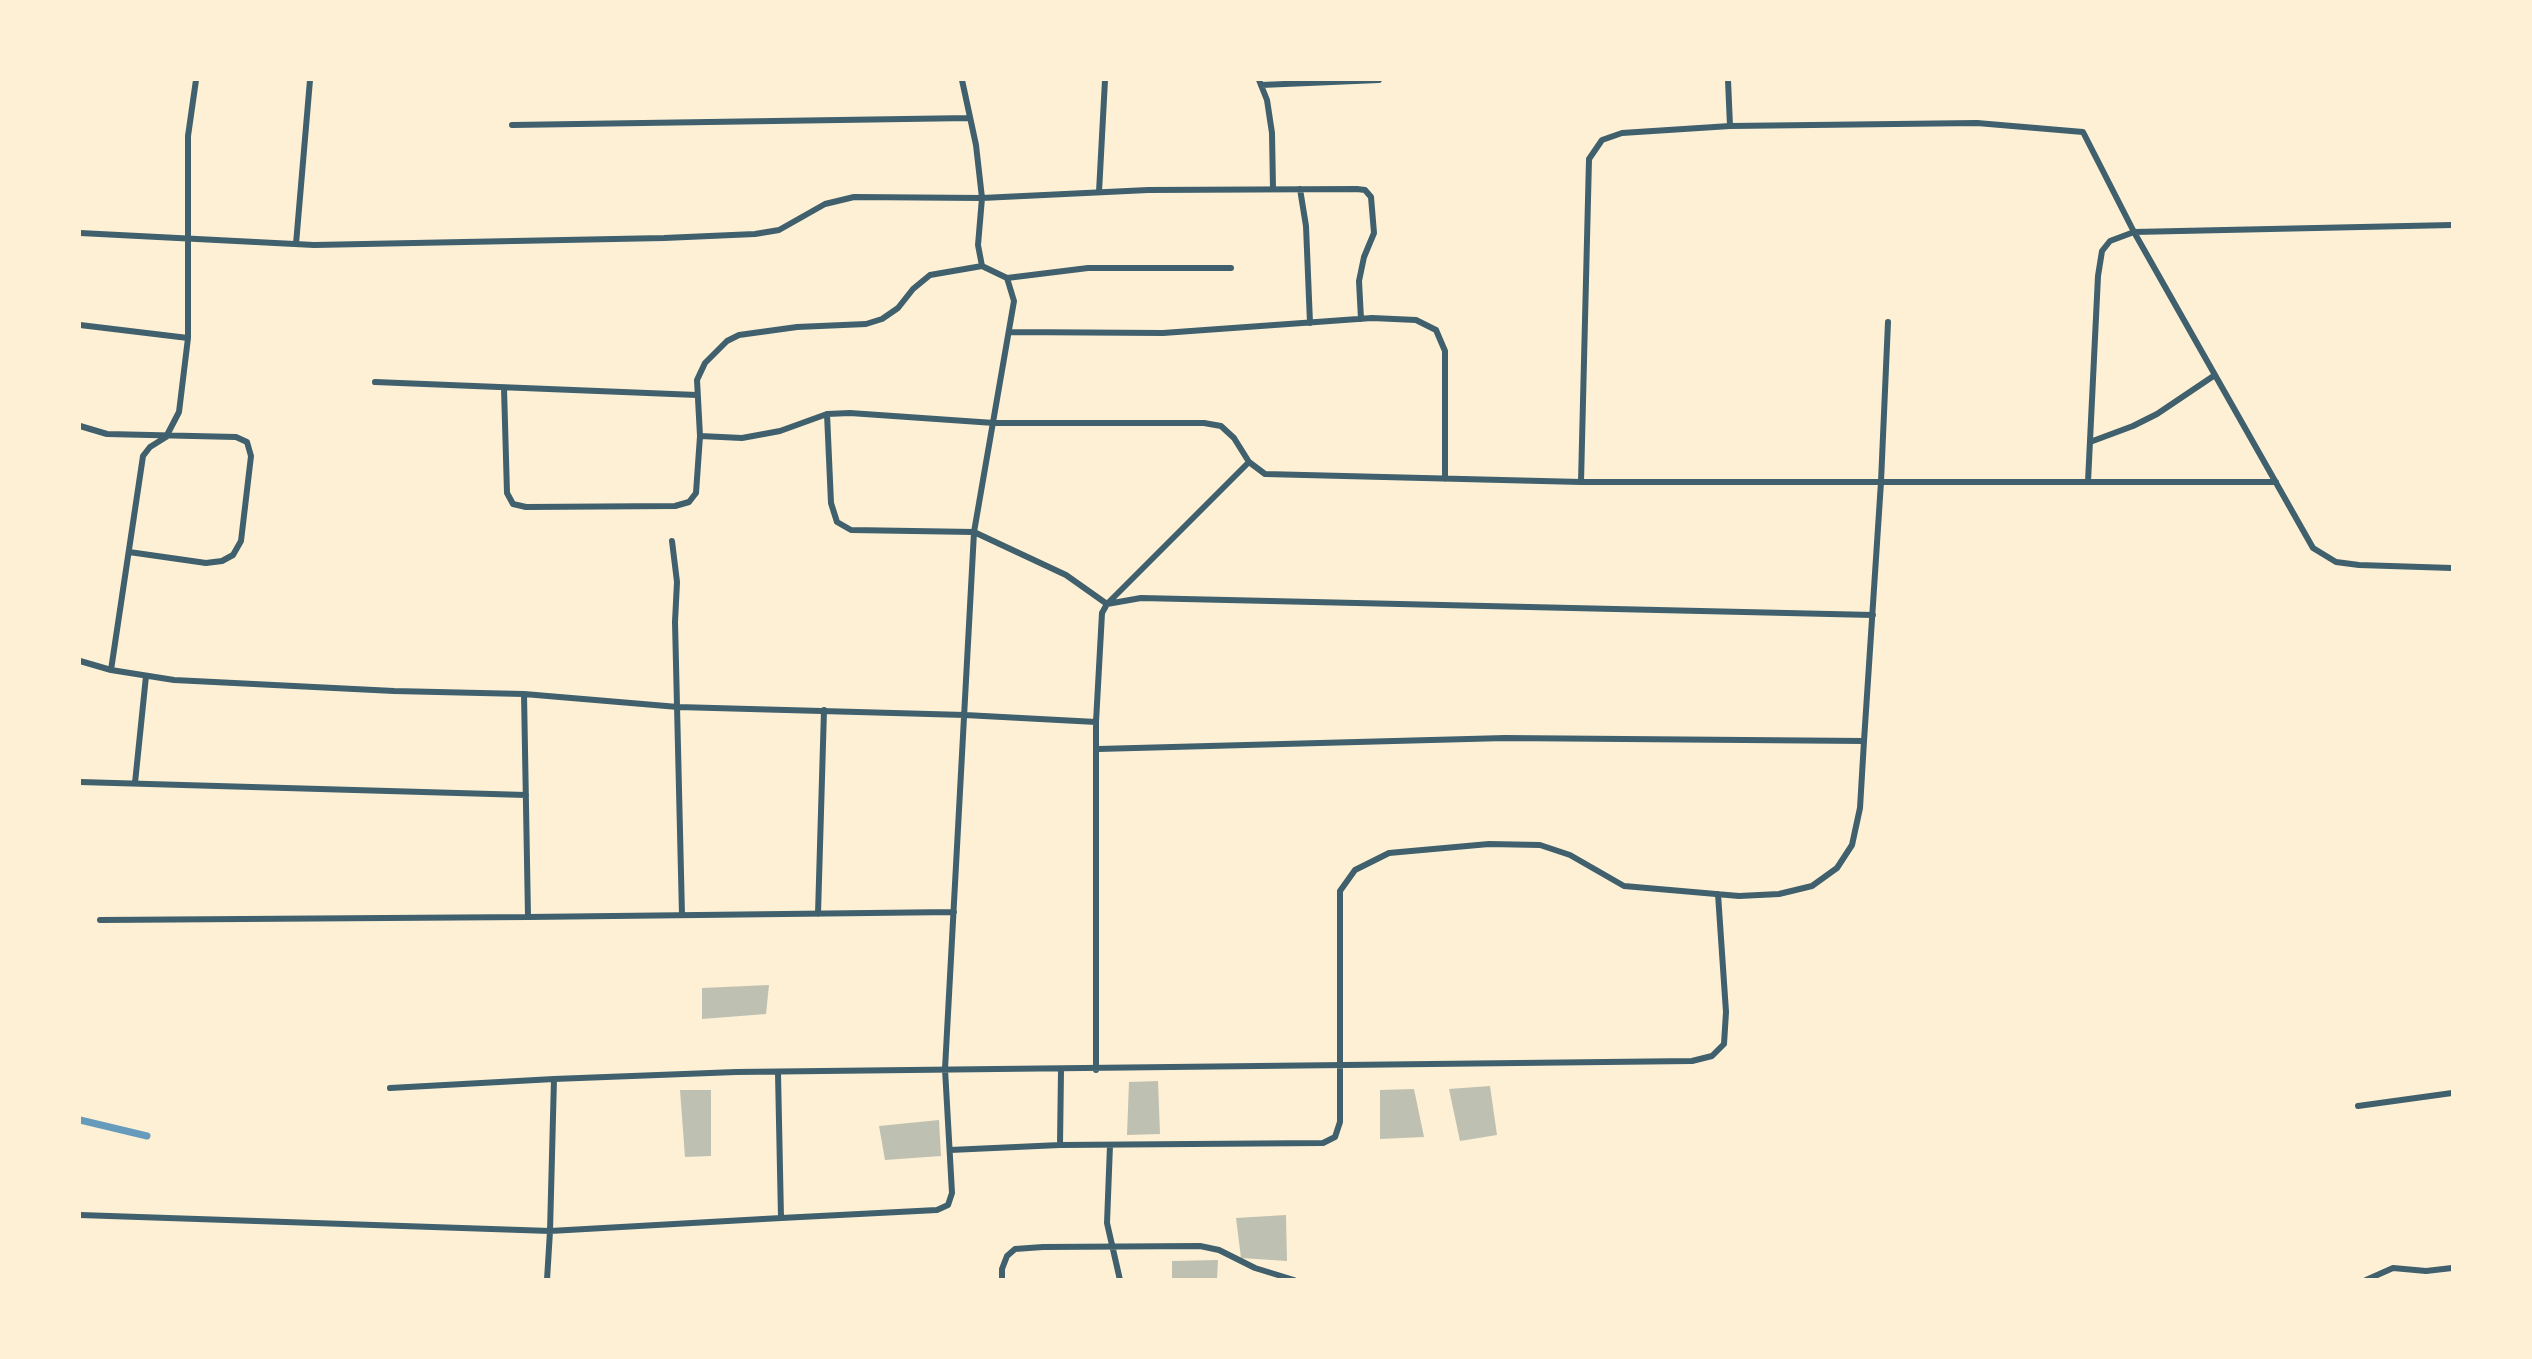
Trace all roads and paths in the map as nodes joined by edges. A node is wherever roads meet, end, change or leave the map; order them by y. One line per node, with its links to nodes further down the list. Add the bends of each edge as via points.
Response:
1 (196, 80): 18 (street, via 189,136)
2 (310, 80): 19 (street)
3 (962, 80): 8 (street)
4 (1105, 80): 13 (street)
5 (1379, 80): 7 (street)
6 (1728, 80): 10 (street)
7 (1260, 82): 11 (street, via 1272,133)
8 (970, 118): 9 (street); 14 (street)
9 (512, 125)
10 (1730, 126): 16 (street, via 1977,123 2083,132); 41 (street, via 1622,133 1602,140 1589,159)
11 (1273, 189): 12 (street); 13 (street)
12 (1300, 189): 23 (street, via 1357,189 1365,190 1371,197 1374,233 1359,281); 25 (street, via 1306,226)
13 (1099, 192): 14 (street)
14 (982, 198): 19 (street, via 854,197 825,204 779,230 755,234); 20 (street, via 978,245)
15 (2452, 225): 16 (street)
16 (2134, 232): 29 (street); 38 (street, via 2110,241 2102,251)
17 (80, 233): 18 (street)
18 (188, 237): 19 (street); 28 (street)
19 (296, 244)
20 (982, 266): 22 (street); 32 (street, via 930,276 898,308 866,324 739,335 705,363 697,380)
21 (1231, 268): 22 (street, via 1088,268)
22 (1007, 278): 27 (street, via 1014,301)
23 (1361, 319): 25 (street); 40 (street, via 1416,320 1436,330 1444,351)
24 (1888, 322): 42 (street)
25 (1310, 323): 27 (street, via 1163,333)
26 (80, 325): 28 (street)
27 (1009, 332): 34 (street)
28 (188, 338): 37 (street, via 179,412)
29 (2215, 375): 38 (street, via 2157,414); 44 (street)
30 (375, 382): 31 (street)
31 (504, 388): 32 (street); 36 (street, via 507,493 513,504 525,507 675,506 689,502 696,493)
32 (697, 395): 36 (street)
33 (827, 414): 34 (street); 36 (street, via 761,435); 45 (street, via 831,503 837,522 851,530)
34 (994, 423): 39 (street, via 1204,423 1221,426 1234,438); 45 (street)
35 (80, 426): 37 (street, via 107,435)
36 (700, 436)
37 (166, 437): 47 (street, via 143,456); 47 (street, via 236,437 247,442 251,456 241,541 233,555 206,563)
38 (2090, 442): 43 (street)
39 (1248, 462): 40 (street, via 1264,474); 49 (street)
40 (1445, 479): 41 (street)
41 (1581, 482): 42 (street)
42 (1881, 482): 43 (street); 50 (street)
43 (2088, 482): 44 (street)
44 (2276, 482): 48 (street, via 2313,548 2336,562)
45 (974, 532): 49 (street, via 1066,575); 57 (street)
46 (672, 541): 55 (street, via 677,582)
47 (129, 552): 52 (street)
48 (2452, 568)
49 (1107, 604): 50 (street, via 1141,598); 58 (street, via 1102,613)
50 (1873, 615): 59 (street)
51 (80, 661): 52 (street)
52 (111, 670): 53 (street)
53 (146, 676): 54 (street); 62 (street)
54 (524, 694): 55 (street); 63 (street)
55 (678, 707): 56 (street); 67 (street)
56 (824, 710): 57 (street); 66 (street)
57 (965, 715): 58 (street); 65 (street)
58 (1096, 722): 60 (street)
59 (1864, 741): 60 (street, via 1505,738); 64 (street, via 1860,808 1852,845 1837,868 1812,886 1779,894)
60 (1098, 749): 73 (street)
61 (80, 782): 62 (street)
62 (135, 783): 63 (street)
63 (526, 795): 68 (street)
64 (1718, 894): 70 (street, via 1726,1012 1724,1044 1712,1056 1692,1061); 70 (street, via 1624,886 1570,855 1540,845 1489,844 1389,853 1355,870 1340,891)
65 (954, 912): 66 (street); 71 (street)
66 (818, 914): 67 (street)
67 (682, 915): 68 (street)
68 (528, 917): 69 (street)
69 (100, 920)
70 (1338, 1064): 73 (street); 80 (street, via 1340,1122 1335,1137 1323,1143)
71 (945, 1069): 72 (street); 74 (street); 81 (street)
72 (1061, 1070): 73 (street); 79 (street)
73 (1096, 1070)
74 (778, 1072): 75 (street); 83 (street)
75 (554, 1079): 76 (street); 84 (street)
76 (390, 1088)
77 (2452, 1093): 78 (street)
78 (2358, 1106)
79 (1060, 1145): 80 (street); 81 (street)
80 (1110, 1145): 85 (street, via 1107,1223)
81 (950, 1150): 83 (street, via 952,1192 948,1205 937,1210)
82 (80, 1215): 84 (street)
83 (782, 1218): 84 (street)
84 (550, 1231): 87 (street)
85 (1112, 1246): 88 (street, via 1015,1249 1007,1256); 89 (street); 90 (street, via 1200,1246)
86 (2452, 1268): 91 (street, via 2393,1268)
87 (547, 1280)
88 (1002, 1280)
89 (1120, 1280)
90 (1294, 1280)
91 (2366, 1280)

